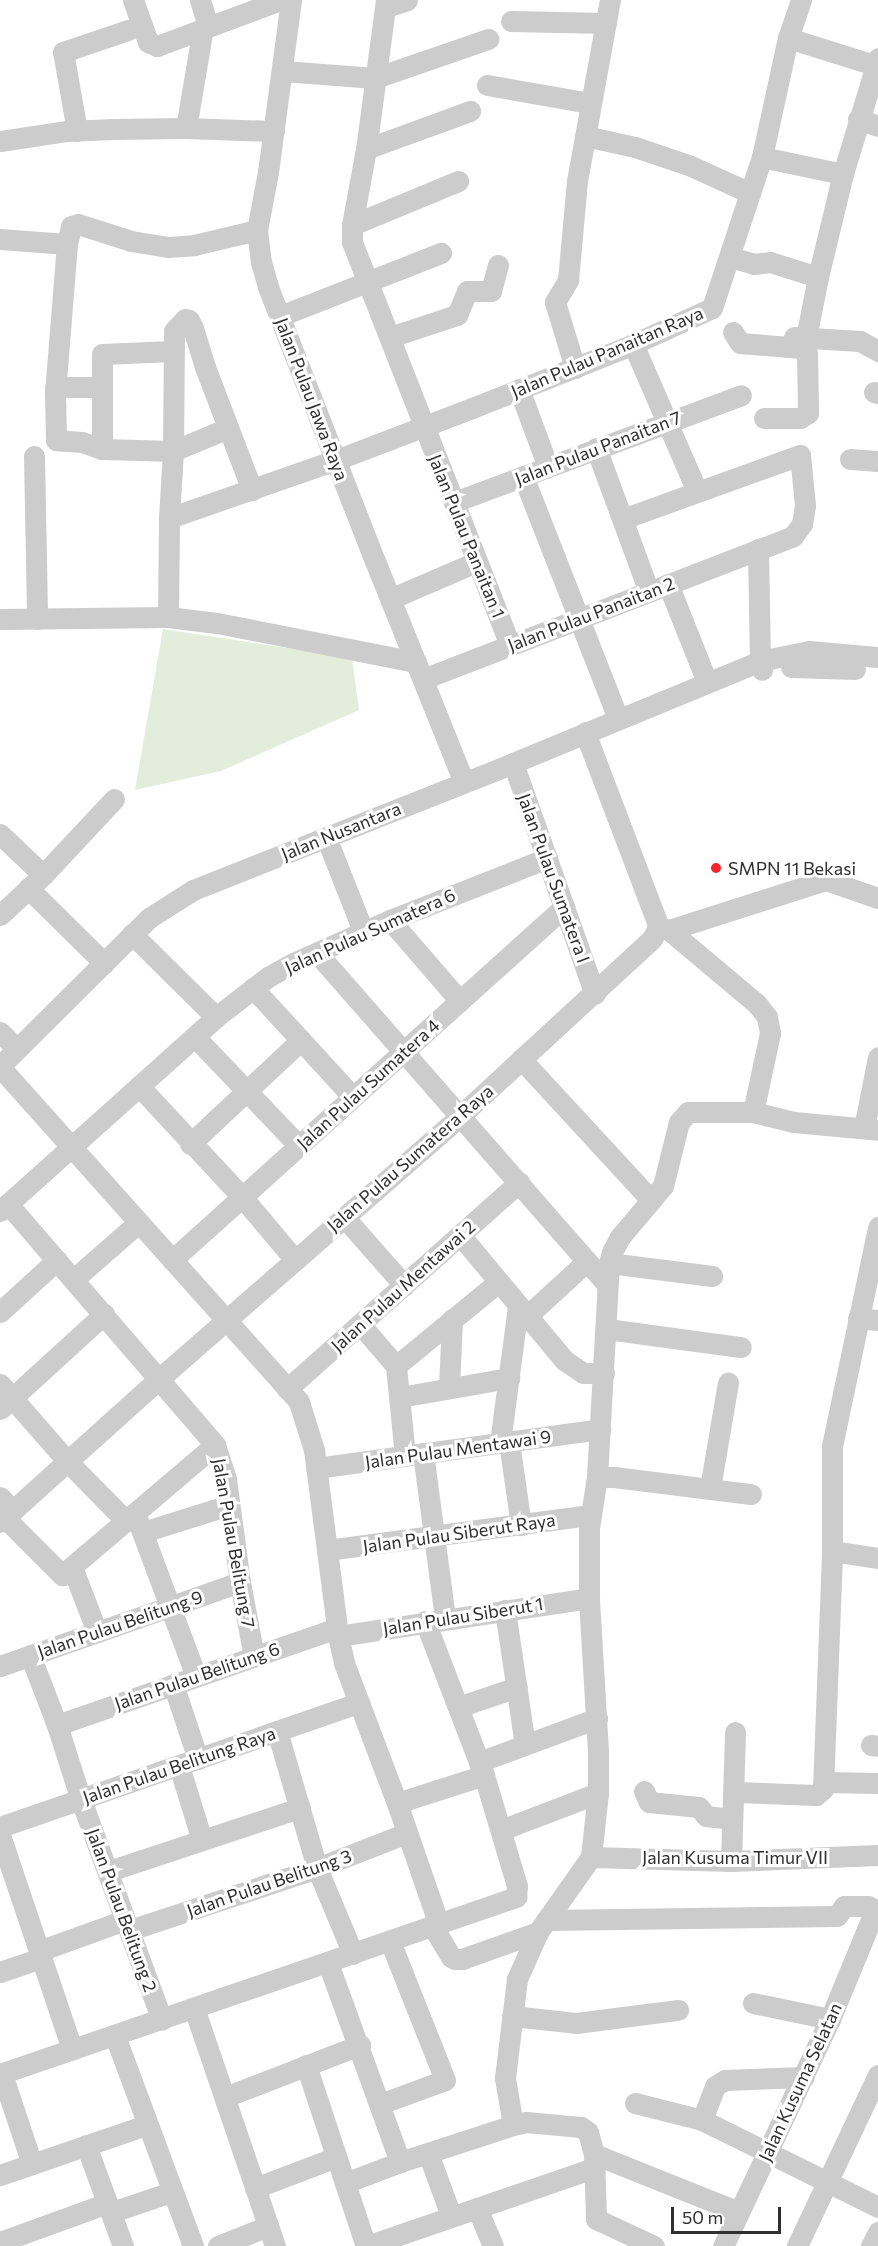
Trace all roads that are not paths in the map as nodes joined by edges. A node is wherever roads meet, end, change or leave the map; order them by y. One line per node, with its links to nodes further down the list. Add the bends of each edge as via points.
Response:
1 (133, 0): 11 (street, via 152,46)
2 (200, 0): 11 (street)
3 (281, 0): 11 (street)
4 (291, 0): 16 (street, Jalan Pulau Jawa Raya)
5 (407, 0): 8 (street)
6 (610, 0): 10 (street)
7 (801, 0): 13 (street, Jalan Pulau Panaitan Raya)
8 (386, 4): 17 (street, Jalan Pulau Panaitan 1)
9 (511, 21): 10 (street)
10 (606, 23): 19 (street)
11 (205, 27): 23 (street)
12 (128, 30): 24 (street, via 63,52)
13 (788, 38): 15 (street); 29 (street, Jalan Pulau Panaitan Raya)
14 (488, 39): 17 (street)
15 (877, 63): 21 (street)
16 (283, 71): 17 (street); 25 (street, Jalan Pulau Jawa Raya)
17 (375, 78): 28 (street, Jalan Pulau Panaitan 1)
18 (487, 85): 19 (street)
19 (590, 103): 26 (street)
20 (470, 111): 28 (street)
21 (858, 119): 22 (street); 30 (street)
22 (878, 126)
23 (186, 128): 24 (street); 25 (street)
24 (77, 131): 27 (street)
25 (274, 131): 34 (street, Jalan Pulau Jawa Raya)
26 (585, 136): 32 (street, via 692,166); 50 (street, via 568,280 555,302)
27 (0, 141)
28 (366, 149): 33 (street, Jalan Pulau Panaitan 1)
29 (762, 157): 30 (street); 32 (street, Jalan Pulau Panaitan Raya)
30 (843, 174): 40 (street)
31 (458, 181): 33 (street)
32 (750, 193): 38 (street, Jalan Pulau Panaitan Raya)
33 (352, 225): 41 (street, Jalan Pulau Panaitan 1, via 352,242)
34 (257, 230): 36 (street, via 168,247 131,241 78,224 71,226); 43 (street, Jalan Pulau Jawa Raya, via 261,262)
35 (0, 239): 36 (street)
36 (67, 244): 51 (street)
37 (441, 253): 41 (street)
38 (730, 257): 40 (street, via 754,264 770,262); 42 (street, Jalan Pulau Panaitan Raya)
39 (498, 265): 45 (street, via 491,291 467,291 456,316)
40 (818, 277): 46 (street)
41 (368, 282): 43 (street); 45 (street, Jalan Pulau Panaitan 1)
42 (712, 308): 44 (street); 47 (street, Jalan Pulau Panaitan Raya)
43 (280, 316): 64 (street, Jalan Pulau Jawa Raya)
44 (733, 332): 46 (street); 55 (street, via 740,343 802,348 807,353 808,413 800,418)
45 (390, 336): 57 (street, Jalan Pulau Panaitan 1)
46 (806, 338): 49 (street, via 860,341)
47 (633, 344): 50 (street, Jalan Pulau Panaitan Raya); 56 (street)
48 (173, 351): 52 (street, via 103,353); 58 (street, via 174,331 181,321 189,320); 61 (street)
49 (878, 351)
50 (575, 368): 53 (street, Jalan Pulau Panaitan Raya)
51 (55, 387): 52 (street); 60 (street, via 55,439)
52 (101, 387): 60 (street)
53 (519, 389): 57 (street, Jalan Pulau Panaitan Raya); 66 (street)
54 (741, 395): 56 (street, Jalan Pulau Panaitan 7)
55 (764, 418)
56 (667, 422): 59 (street, Jalan Pulau Panaitan 7); 69 (street)
57 (423, 427): 64 (street, Jalan Pulau Panaitan Raya); 70 (street, Jalan Pulau Panaitan 1)
58 (228, 428): 61 (street); 68 (street)
59 (596, 448): 66 (street, Jalan Pulau Panaitan 7); 72 (street)
60 (102, 449): 61 (street)
61 (173, 451): 71 (street)
62 (34, 456): 79 (street)
63 (850, 459): 65 (street)
64 (336, 460): 68 (street, Jalan Pulau Panaitan Raya); 76 (street, Jalan Pulau Jawa Raya)
65 (878, 461)
66 (548, 467): 67 (street, Jalan Pulau Panaitan 7)
67 (523, 476): 70 (street, Jalan Pulau Panaitan 7); 80 (street)
68 (252, 490): 71 (street, Jalan Pulau Panaitan Raya)
69 (697, 491): 72 (street); 73 (street, Jalan Pulau Panaitan 2, via 800,455 806,505 802,524 793,536)
70 (454, 502): 74 (street, Jalan Pulau Panaitan 1)
71 (169, 518): 77 (street)
72 (622, 519): 75 (street)
73 (758, 549): 75 (street, Jalan Pulau Panaitan 2); 83 (street)
74 (476, 562): 76 (street); 81 (street, Jalan Pulau Panaitan 1)
75 (659, 588): 80 (street, Jalan Pulau Panaitan 2); 86 (street)
76 (390, 598): 85 (street, Jalan Pulau Jawa Raya)
77 (168, 617): 79 (street); 85 (street, via 227,625)
78 (0, 619): 79 (street)
79 (37, 619)
80 (579, 619): 81 (street, Jalan Pulau Panaitan 2); 87 (street)
81 (510, 645): 85 (street, Jalan Pulau Panaitan 2)
82 (878, 657): 83 (street, Jalan Nusantara, via 809,651)
83 (761, 665): 84 (street, Jalan Nusantara); 86 (street, Jalan Nusantara)
84 (878, 670)
85 (420, 671): 90 (street, Jalan Pulau Jawa Raya)
86 (707, 682): 87 (street, Jalan Nusantara)
87 (618, 719): 88 (street, Jalan Nusantara)
88 (585, 732): 89 (street, Jalan Nusantara); 100 (street)
89 (513, 763): 90 (street, Jalan Nusantara); 94 (street, Jalan Pulau Sumatera I)
90 (464, 782): 93 (street, Jalan Nusantara)
91 (114, 799): 95 (street)
92 (0, 834): 95 (street)
93 (326, 837): 101 (street); 102 (street, Jalan Nusantara, via 180,896)
94 (547, 858): 97 (street, Jalan Pulau Sumatera I); 99 (street, Jalan Pulau Sumatera 6)
95 (35, 881): 98 (street); 104 (street)
96 (878, 898): 100 (street, via 826,880)
97 (564, 907): 106 (street, Jalan Pulau Sumatera I); 107 (street, Jalan Pulau Sumatera 4)
98 (0, 915)
99 (390, 920): 101 (street, Jalan Pulau Sumatera 6); 107 (street)
100 (663, 929): 106 (street, Jalan Pulau Sumatera Raya); 120 (street, via 757,1004 767,1017 770,1033)
101 (363, 931): 103 (street, Jalan Pulau Sumatera 6)
102 (132, 934): 104 (street, Jalan Nusantara); 108 (street)
103 (317, 952): 105 (street, Jalan Pulau Sumatera 6); 113 (street)
104 (104, 963): 112 (street, Jalan Nusantara)
105 (253, 988): 108 (street, Jalan Pulau Sumatera 6); 111 (street)
106 (595, 994): 115 (street, Jalan Pulau Sumatera Raya)
107 (460, 1001): 113 (street, Jalan Pulau Sumatera 4)
108 (216, 1017): 110 (street, Jalan Pulau Sumatera 6)
109 (0, 1032): 112 (street)
110 (195, 1036): 117 (street, Jalan Pulau Sumatera 6); 118 (street)
111 (301, 1040): 118 (street); 119 (street)
112 (17, 1049): 116 (street, Jalan Nusantara)
113 (404, 1052): 119 (street, Jalan Pulau Sumatera 4); 121 (street)
114 (878, 1057): 122 (street)
115 (521, 1059): 121 (street, Jalan Pulau Sumatera Raya); 128 (street)
116 (0, 1066): 125 (street)
117 (139, 1086): 123 (street); 125 (street, Jalan Pulau Sumatera 6)
118 (247, 1090): 123 (street); 124 (street)
119 (353, 1097): 124 (street, Jalan Pulau Sumatera 4)
120 (753, 1112): 122 (street, via 794,1122); 128 (street, via 696,1110 683,1116 671,1146 663,1186)
121 (461, 1115): 126 (street); 130 (street, Jalan Pulau Sumatera Raya)
122 (871, 1129)
123 (190, 1144): 127 (street)
124 (299, 1146): 127 (street, Jalan Pulau Sumatera 4)
125 (71, 1147): 129 (street, Jalan Pulau Sumatera 6); 131 (street)
126 (519, 1182): 133 (street, Jalan Pulau Mentawai 2); 137 (street)
127 (242, 1197): 135 (street, Jalan Pulau Sumatera 4); 136 (street)
128 (651, 1200): 138 (street, via 620,1237)
129 (4, 1208): 134 (street, Jalan Pulau Belitung 7)
130 (344, 1216): 136 (street, Jalan Pulau Sumatera Raya); 142 (street)
131 (138, 1224): 135 (street); 140 (street)
132 (878, 1227): 148 (street)
133 (460, 1235): 141 (street); 142 (street, Jalan Pulau Mentawai 2)
134 (57, 1260): 140 (street, Jalan Pulau Belitung 7); 145 (street)
135 (172, 1260): 149 (street)
136 (295, 1260): 149 (street, Jalan Pulau Sumatera Raya)
137 (587, 1261): 143 (street); 144 (street)
138 (609, 1263): 139 (street); 143 (street)
139 (712, 1276)
140 (74, 1279): 146 (street, Jalan Pulau Belitung 7)
141 (497, 1283): 144 (street); 147 (street)
142 (404, 1285): 150 (street, Jalan Pulau Mentawai 2)
143 (608, 1285): 151 (street)
144 (522, 1311): 154 (street, via 573,1367 583,1373); 156 (street)
145 (0, 1312)
146 (104, 1314): 155 (street, Jalan Pulau Belitung 7); 160 (street)
147 (452, 1319): 153 (street); 158 (street)
148 (868, 1319): 178 (street, via 852,1360 832,1446)
149 (226, 1321): 155 (street, Jalan Pulau Sumatera Raya); 159 (street)
150 (360, 1324): 153 (street); 159 (street, Jalan Pulau Mentawai 2)
151 (607, 1329): 152 (street); 154 (street)
152 (741, 1347)
153 (396, 1366): 161 (street)
154 (604, 1373): 162 (street)
155 (160, 1378): 164 (street, Jalan Pulau Belitung 7); 166 (street, Jalan Pulau Sumatera Raya)
156 (508, 1378): 158 (street); 163 (street)
157 (728, 1383): 169 (street)
158 (449, 1388): 161 (street)
159 (287, 1389): 167 (street, via 304,1414)
160 (4, 1397): 166 (street)
161 (400, 1397): 165 (street)
162 (600, 1429): 163 (street, Jalan Pulau Mentawai 9); 168 (street)
163 (505, 1442): 165 (street, Jalan Pulau Mentawai 9); 175 (street)
164 (215, 1445): 171 (street, Jalan Pulau Belitung 7); 174 (street)
165 (414, 1455): 167 (street, Jalan Pulau Mentawai 9); 176 (street)
166 (68, 1462): 172 (street, Jalan Pulau Sumatera Raya); 174 (street)
167 (316, 1468): 177 (street)
168 (597, 1477): 169 (street); 173 (street)
169 (710, 1488): 170 (street)
170 (752, 1494)
171 (229, 1505): 174 (street); 181 (street, Jalan Pulau Belitung 7)
172 (5, 1512): 180 (street)
173 (591, 1515): 175 (street, Jalan Pulau Siberut Raya); 182 (street)
174 (135, 1522): 180 (street); 183 (street)
175 (521, 1525): 176 (street, Jalan Pulau Siberut Raya)
176 (432, 1537): 177 (street, Jalan Pulau Siberut Raya); 185 (street)
177 (327, 1550): 187 (street)
178 (832, 1551): 179 (street); 203 (street)
179 (878, 1558)
180 (67, 1571): 186 (street)
181 (240, 1582): 183 (street, Jalan Pulau Belitung 9); 189 (street, Jalan Pulau Belitung 7)
182 (589, 1598): 184 (street, Jalan Pulau Siberut 1); 196 (street)
183 (172, 1605): 186 (street, Jalan Pulau Belitung 9); 191 (street)
184 (505, 1610): 185 (street, Jalan Pulau Siberut 1); 193 (street)
185 (435, 1620): 187 (street, Jalan Pulau Siberut 1); 195 (street)
186 (97, 1632): 188 (street, Jalan Pulau Belitung 9)
187 (338, 1632): 189 (street, Jalan Pulau Belitung 6); 194 (street, via 344,1663)
188 (30, 1655): 190 (street, Jalan Pulau Belitung 9); 197 (street, Jalan Pulau Belitung 2)
189 (254, 1657): 191 (street, Jalan Pulau Belitung 6)
190 (0, 1666)
191 (196, 1676): 192 (street, Jalan Pulau Belitung 6)
192 (173, 1684): 197 (street, Jalan Pulau Belitung 6); 201 (street)
193 (517, 1687): 195 (street); 200 (street)
194 (359, 1703): 198 (street, Jalan Pulau Belitung Raya); 209 (street)
195 (458, 1707): 202 (street)
196 (597, 1718): 200 (street); 207 (street)
197 (57, 1725): 208 (street, Jalan Pulau Belitung 2)
198 (277, 1731): 201 (street, Jalan Pulau Belitung Raya); 210 (street)
199 (735, 1732): 206 (street)
200 (525, 1745): 202 (street)
201 (188, 1763): 208 (street, Jalan Pulau Belitung Raya); 216 (street)
202 (481, 1769): 209 (street); 213 (street)
203 (825, 1782): 204 (street); 206 (street, via 816,1795)
204 (878, 1783)
205 (644, 1791): 211 (street, via 649,1802 699,1807 706,1816)
206 (735, 1792): 211 (street)
207 (597, 1793): 213 (street); 218 (street)
208 (81, 1800): 212 (street, Jalan Pulau Belitung Raya); 221 (street, Jalan Pulau Belitung 2)
209 (398, 1803): 214 (street)
210 (300, 1808): 216 (street); 220 (street)
211 (732, 1819): 219 (street)
212 (0, 1827)
213 (501, 1830): 223 (street, via 518,1890 516,1897)
214 (407, 1833): 220 (street, Jalan Pulau Belitung 3); 223 (street)
215 (0, 1835): 226 (street)
216 (202, 1840): 221 (street)
217 (878, 1855): 219 (street, Jalan Kusuma Timur VII)
218 (591, 1857): 219 (street, Jalan Kusuma Timur VII); 224 (street)
219 (730, 1861)
220 (317, 1868): 222 (street, Jalan Pulau Belitung 3); 227 (street)
221 (109, 1870): 222 (street, Jalan Pulau Belitung 2)
222 (127, 1925): 226 (street, Jalan Pulau Belitung 3); 235 (street, Jalan Pulau Belitung 2)
223 (436, 1926): 224 (street, via 451,1957 462,1959); 225 (street)
224 (542, 1926): 233 (street, via 517,1979); 234 (street, Jalan Kusuma Selatan, via 837,1916 844,1906 868,1906 875,1910 875,1916)
225 (390, 1941): 227 (street); 245 (street, via 445,2080)
226 (40, 1954): 229 (street, Jalan Pulau Belitung 3); 238 (street)
227 (352, 1954): 228 (street)
228 (328, 1963): 231 (street); 237 (street)
229 (0, 1972)
230 (753, 2003): 234 (street)
231 (194, 2008): 235 (street); 243 (street)
232 (678, 2010): 233 (street, via 576,2023)
233 (512, 2016): 248 (street, via 505,2078)
234 (830, 2019): 242 (street, Jalan Kusuma Selatan)
235 (162, 2020): 236 (street)
236 (115, 2036): 238 (street); 247 (street)
237 (360, 2044): 239 (street); 245 (street)
238 (72, 2049): 240 (street)
239 (306, 2065): 243 (street); 252 (street)
240 (1, 2074): 255 (street)
241 (878, 2075): 257 (street)
242 (804, 2077): 246 (street, via 725,2080 715,2086); 250 (street, Jalan Kusuma Selatan)
243 (225, 2097): 259 (street)
244 (635, 2103): 246 (street)
245 (380, 2104): 254 (street)
246 (702, 2120): 250 (street)
247 (146, 2125): 249 (street); 260 (street)
248 (513, 2125): 251 (street); 253 (street, via 530,2122 581,2127 588,2132)
249 (86, 2145): 255 (street); 261 (street)
250 (768, 2151): 257 (street); 264 (street, Jalan Kusuma Selatan)
251 (428, 2152): 254 (street); 265 (street)
252 (336, 2157): 258 (street); 259 (street)
253 (594, 2161): 263 (street); 264 (street); 274 (street, via 596,2219)
254 (400, 2162): 258 (street)
255 (32, 2164): 256 (street)
256 (0, 2175)
257 (827, 2182): 262 (street); 276 (street)
258 (345, 2183): 272 (street)
259 (255, 2188): 267 (street)
260 (171, 2192): 261 (street); 270 (street)
261 (109, 2207): 268 (street); 269 (street)
262 (878, 2207)
263 (477, 2208): 265 (street); 273 (street)
264 (739, 2212): 275 (street, Jalan Kusuma Selatan)
265 (451, 2216): 272 (street)
266 (878, 2232): 277 (street)
267 (272, 2236): 271 (street)
268 (0, 2242)
269 (123, 2246)
270 (192, 2246)
271 (218, 2246)
272 (366, 2246)
273 (493, 2246)
274 (654, 2246)
275 (723, 2246)
276 (797, 2246)
277 (872, 2246)

